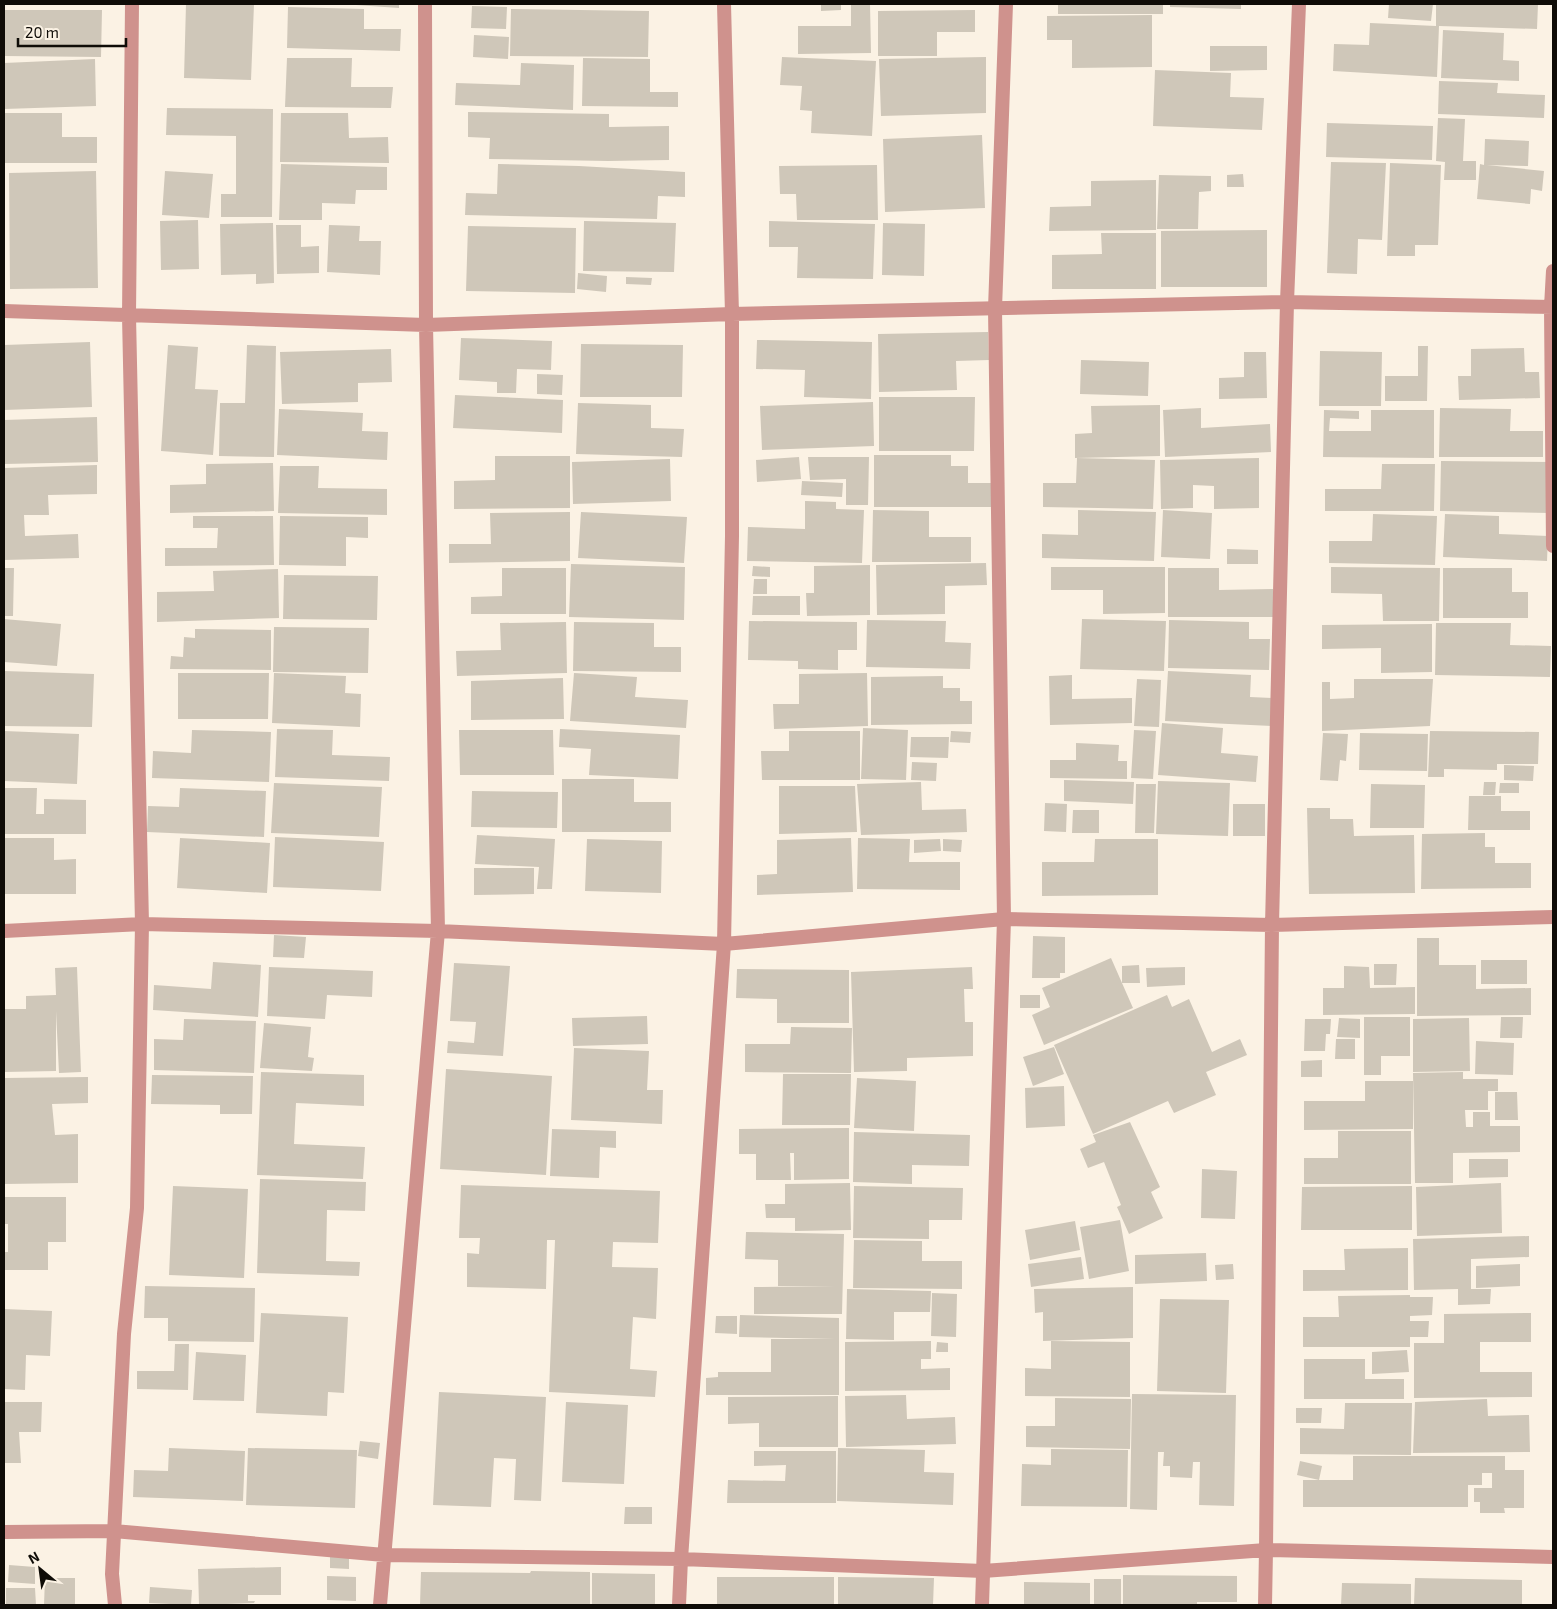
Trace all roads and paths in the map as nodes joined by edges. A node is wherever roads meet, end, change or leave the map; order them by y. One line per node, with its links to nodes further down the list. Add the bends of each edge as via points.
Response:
1 (132, 4): 12 (street)
2 (425, 4): 13 (street)
3 (724, 4): 11 (street)
4 (1006, 4): 9 (street)
5 (1299, 4): 7 (street)
6 (1553, 271): 8 (street)
7 (1287, 302): 8 (street); 9 (street); 18 (street)
8 (1552, 307): 14 (street)
9 (994, 309): 11 (street); 16 (street)
10 (4, 311): 12 (street)
11 (732, 314): 13 (street); 21 (street, via 732,536)
12 (129, 316): 13 (street); 17 (street)
13 (426, 324): 20 (street)
14 (1553, 546)
15 (1553, 917): 18 (street)
16 (1004, 919): 18 (street); 21 (street); 28 (street)
17 (142, 924): 19 (street); 20 (street); 22 (street, via 137,1208 124,1334)
18 (1272, 925): 24 (street)
19 (4, 931)
20 (438, 931): 21 (street); 25 (street)
21 (724, 944): 27 (street)
22 (114, 1531): 23 (street); 25 (street); 29 (street, via 112,1574)
23 (4, 1532)
24 (1266, 1550): 26 (street); 28 (street); 33 (street)
25 (384, 1555): 27 (street); 30 (street)
26 (1553, 1557)
27 (681, 1559): 28 (street); 31 (street)
28 (983, 1571): 32 (street)
29 (115, 1605)
30 (380, 1605)
31 (679, 1605)
32 (982, 1605)
33 (1264, 1605)

